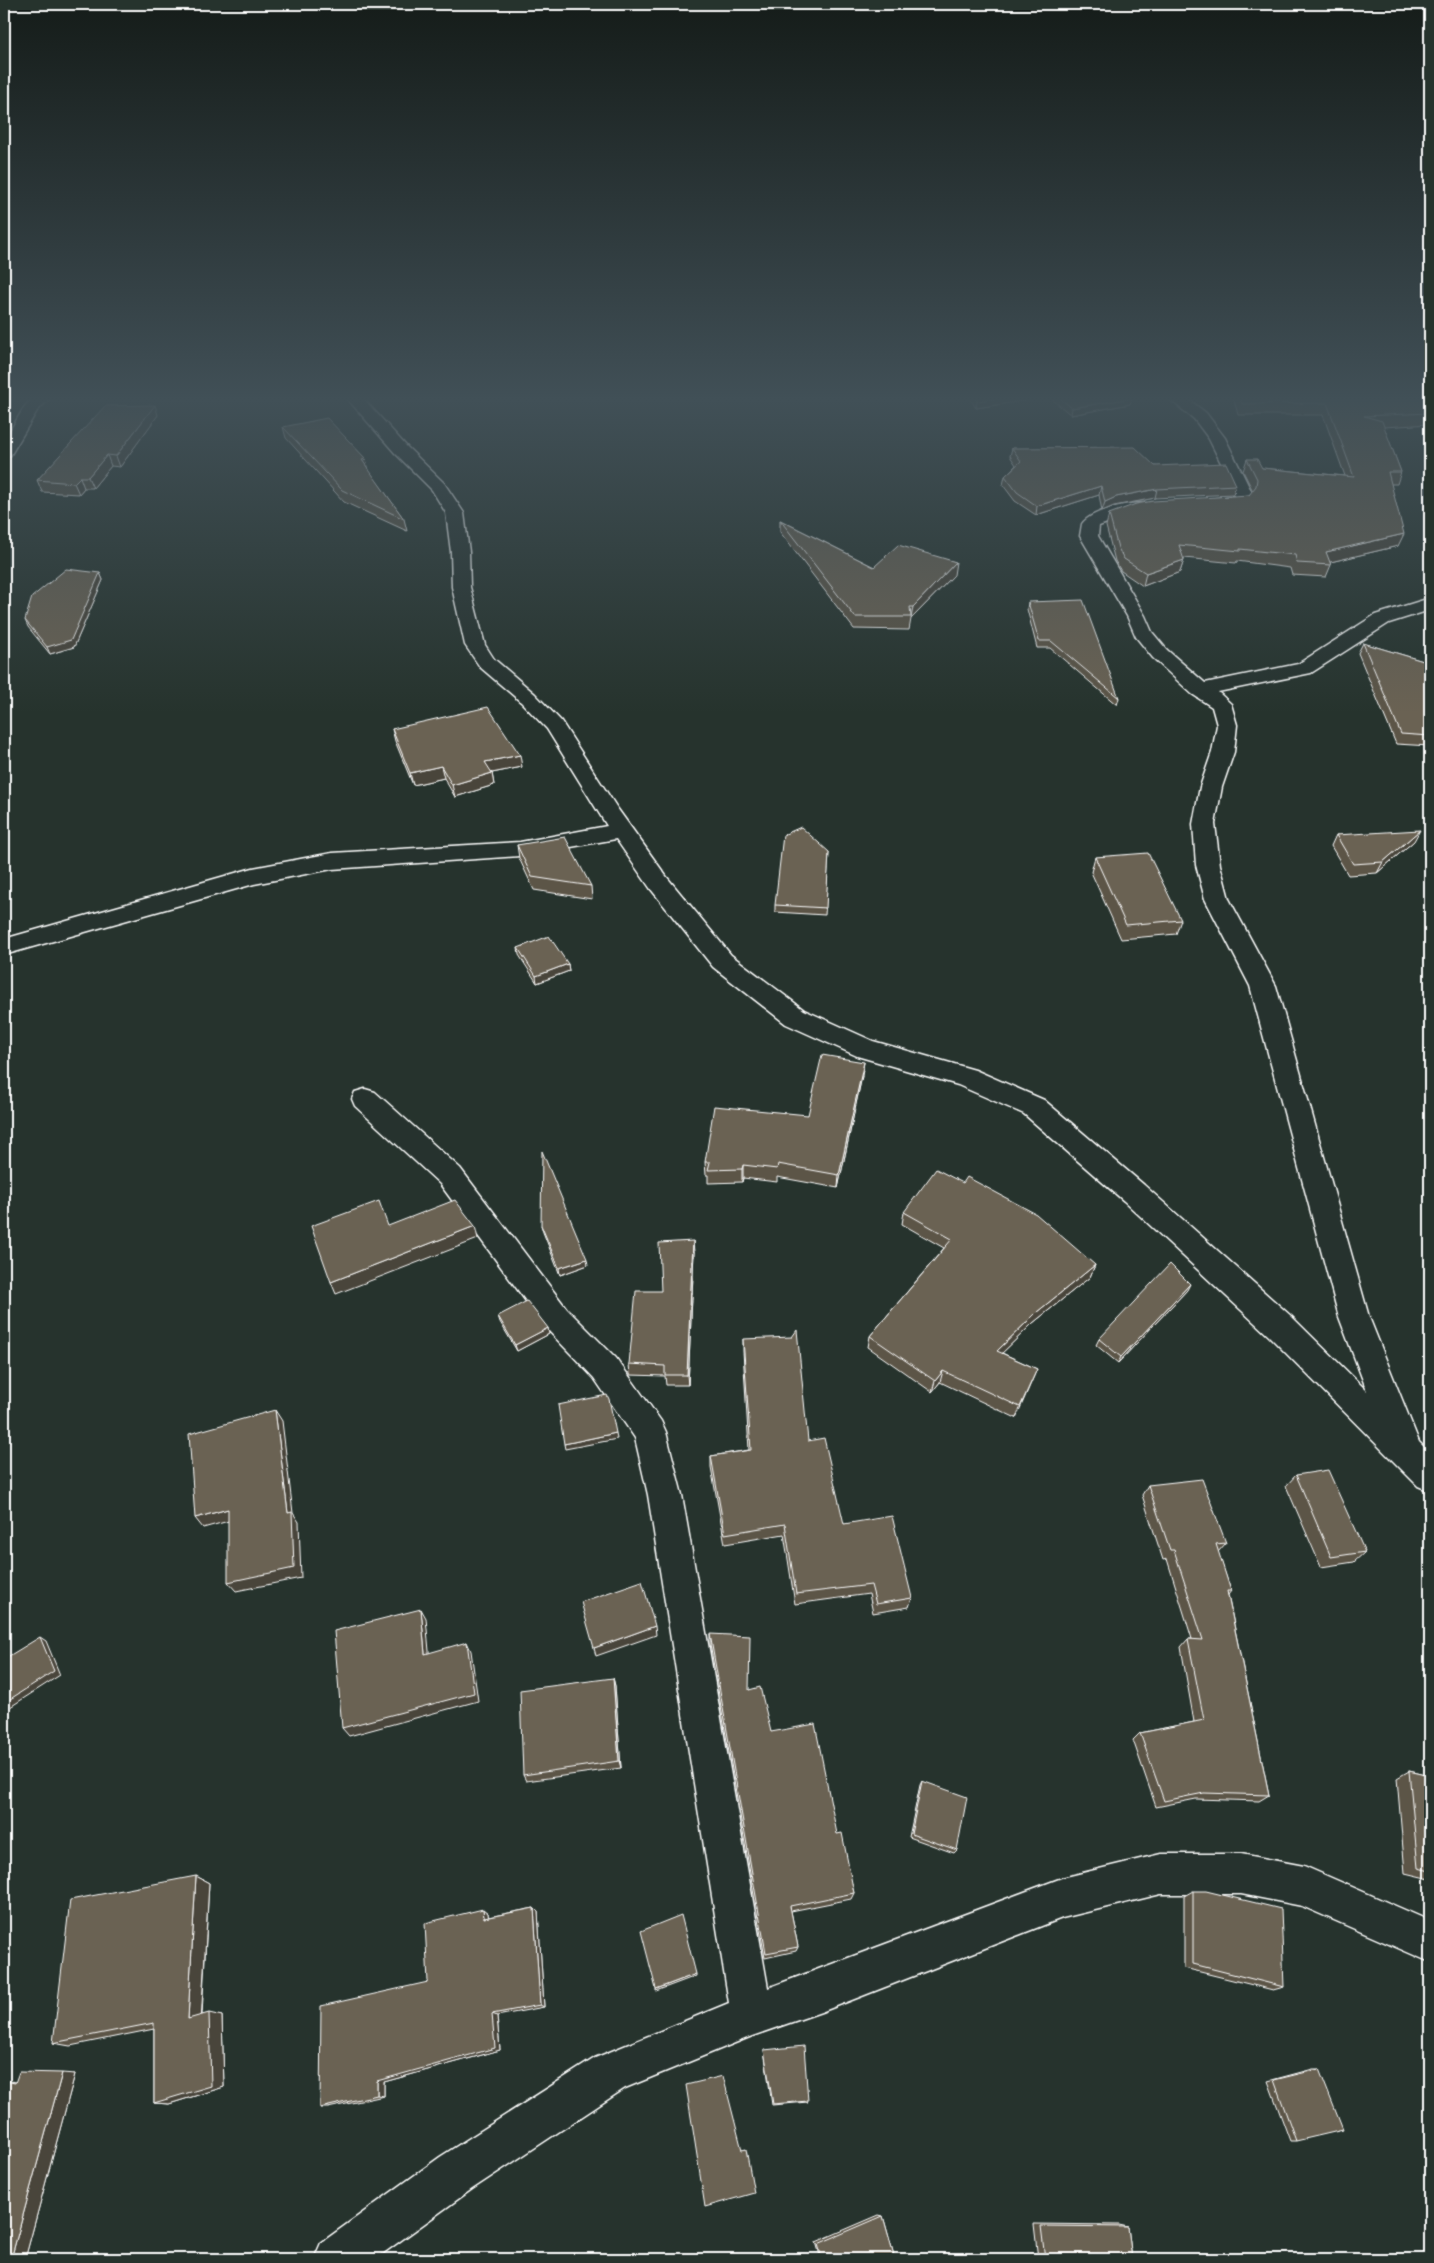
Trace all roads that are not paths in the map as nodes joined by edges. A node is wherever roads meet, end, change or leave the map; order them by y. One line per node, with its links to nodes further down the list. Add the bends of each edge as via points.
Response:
1 (448, 502): 7 (street, via 455,513 461,587 475,645 487,663 554,725)
2 (1232, 502): 3 (street)
3 (1195, 505)
4 (1167, 506): 6 (street, via 1122,511 1103,517 1091,524 1089,536 1143,633 1160,654)
5 (1430, 604): 6 (street, via 1382,619 1304,669)
6 (1200, 690): 10 (street, via 1221,704 1227,725 1204,824 1208,865 1217,899 1263,986 1354,1317)
7 (623, 831): 8 (street, via 520,849 332,861 253,876); 10 (street, via 658,882 722,961 795,1017 866,1049 966,1077 1034,1107 1280,1326)
8 (4, 947)
9 (365, 1099): 13 (street, via 450,1176 556,1318 605,1368 650,1432 666,1495)
10 (1407, 1452): 11 (street)
11 (1430, 1475)
12 (1430, 1942): 13 (street, via 1304,1886 1241,1874 1161,1874 1062,1898)
13 (752, 2015): 14 (street, via 610,2073 456,2173)
14 (336, 2259)

